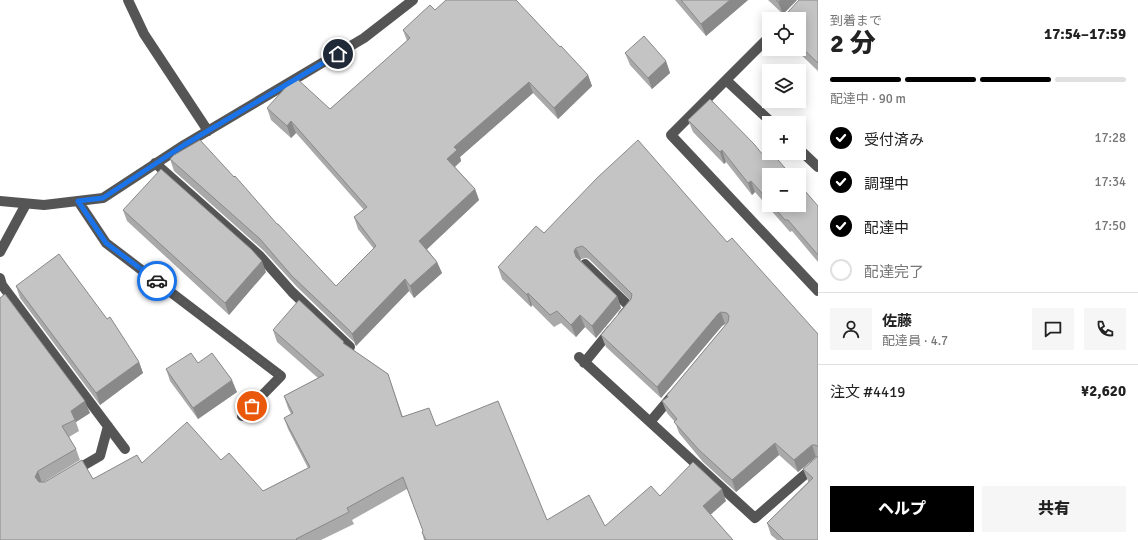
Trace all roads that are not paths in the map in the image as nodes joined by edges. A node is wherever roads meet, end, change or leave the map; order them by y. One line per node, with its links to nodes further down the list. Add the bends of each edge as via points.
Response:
1 (128, 0): 6 (street, via 144,34)
2 (413, 0): 6 (street, via 364,38)
3 (762, 44): 4 (street)
4 (726, 80): 5 (street); 16 (street, via 671,134)
5 (765, 116)
6 (208, 131): 8 (street)
7 (806, 156): 9 (street)
8 (156, 163): 11 (street, via 103,198); 17 (street, via 260,256 292,292)
9 (818, 167)
10 (0, 201): 12 (street)
11 (78, 201): 12 (street, via 44,205); 19 (street, via 106,243 281,376)
12 (26, 204): 13 (street)
13 (0, 252)
14 (585, 264): 20 (street, via 630,307 582,360)
15 (0, 278): 21 (street, via 2,285)
16 (818, 291)
17 (350, 347)
18 (676, 391): 20 (street)
19 (242, 416)
20 (650, 422): 23 (street, via 755,518)
21 (108, 426): 22 (street); 24 (street, via 100,456)
22 (126, 449)
23 (818, 464)
24 (66, 476)

